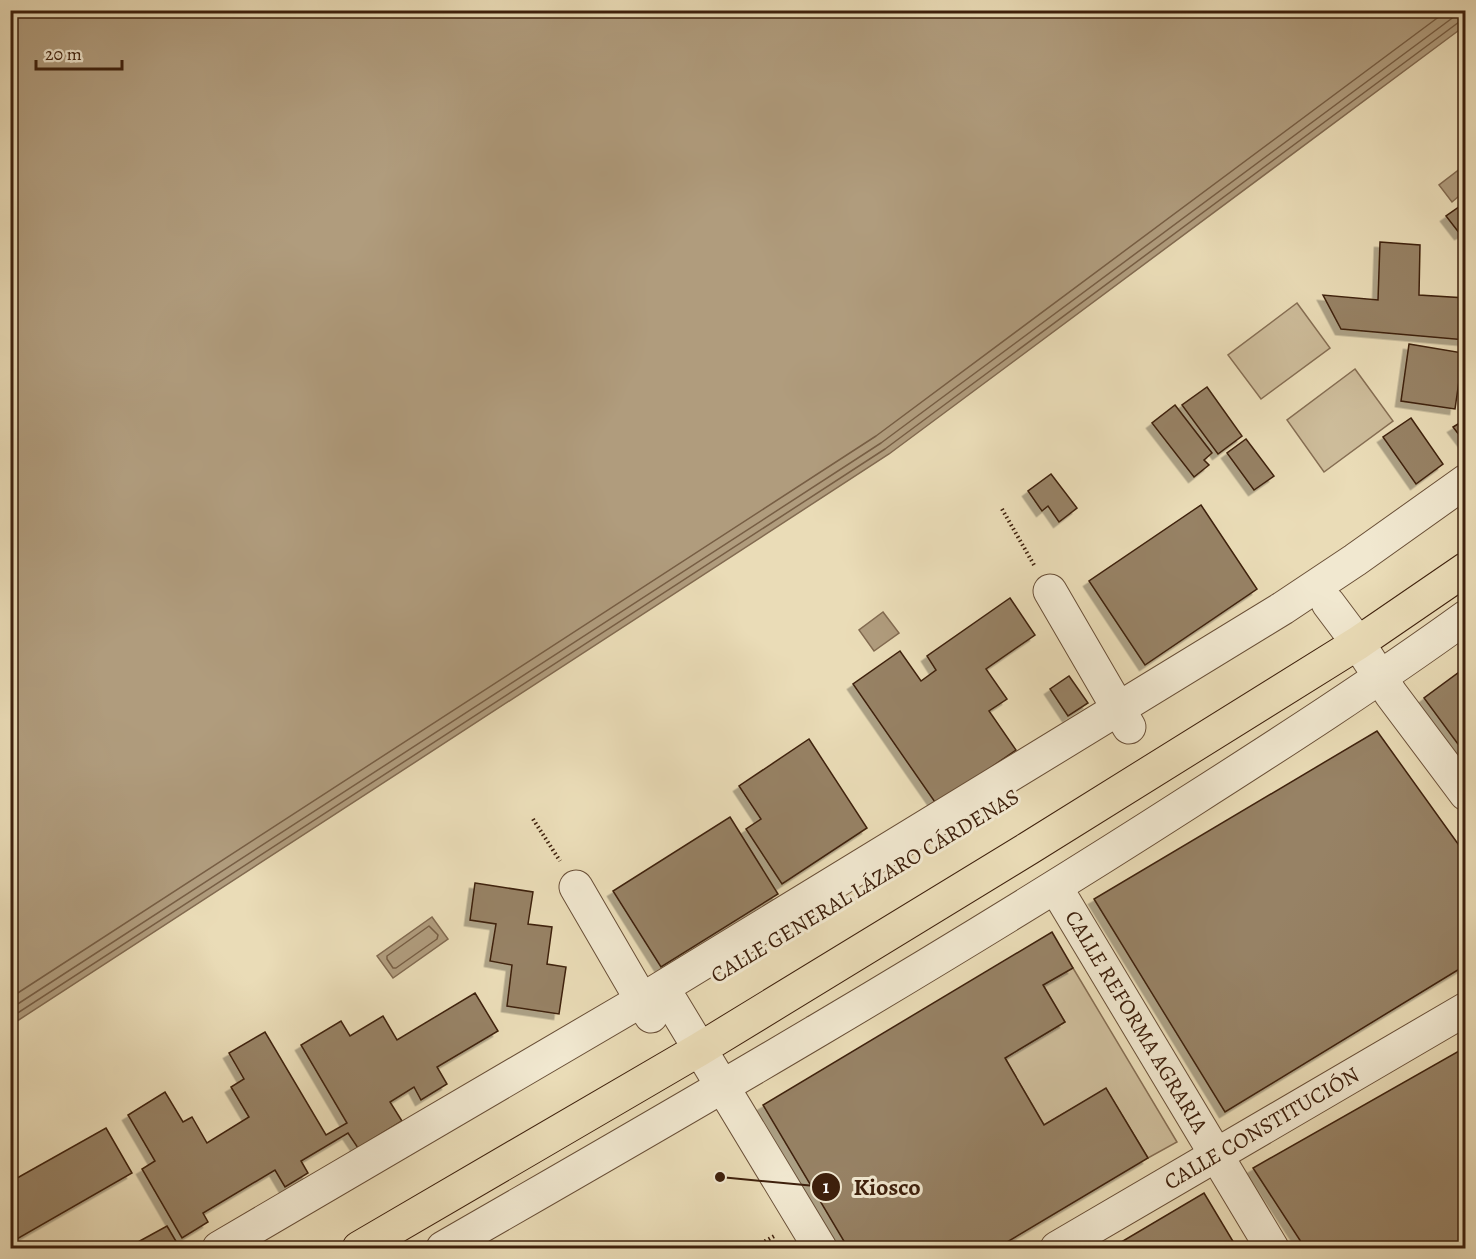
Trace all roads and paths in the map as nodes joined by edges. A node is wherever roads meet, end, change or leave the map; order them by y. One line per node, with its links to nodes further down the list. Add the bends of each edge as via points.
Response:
1 (1466, 481): 10 (street)
2 (1466, 503): 6 (street, CALLE GENERAL LÁZARO CÁRDENAS)
3 (1002, 509): 5 (path)
4 (1466, 569): 8 (main road)
5 (1050, 591): 10 (street)
6 (1328, 603): 8 (street); 10 (street, CALLE GENERAL LÁZARO CÁRDENAS)
7 (1466, 617): 9 (street)
8 (1358, 643): 9 (street); 17 (main road)
9 (1381, 678): 11 (street); 14 (street)
10 (1123, 717): 15 (street, CALLE GENERAL LÁZARO CÁRDENAS)
11 (1466, 794)
12 (533, 819): 13 (path)
13 (576, 887): 15 (street)
14 (1056, 888): 18 (street); 19 (street, CALLE REFORMA AGRARIA)
15 (655, 1006): 17 (street); 20 (street); 21 (street, CALLE GENERAL LÁZARO CÁRDENAS)
16 (1466, 1009): 19 (street, CALLE CONSTITUCIÓN)
17 (700, 1050): 18 (street); 22 (main road)
18 (723, 1087): 23 (street); 24 (street)
19 (1216, 1154): 25 (street, CALLE CONSTITUCIÓN); 26 (street, CALLE REFORMA AGRARIA)
20 (219, 1248)
21 (252, 1248)
22 (359, 1248)
23 (443, 1248)
24 (820, 1248)
25 (1057, 1248)
26 (1272, 1248)

